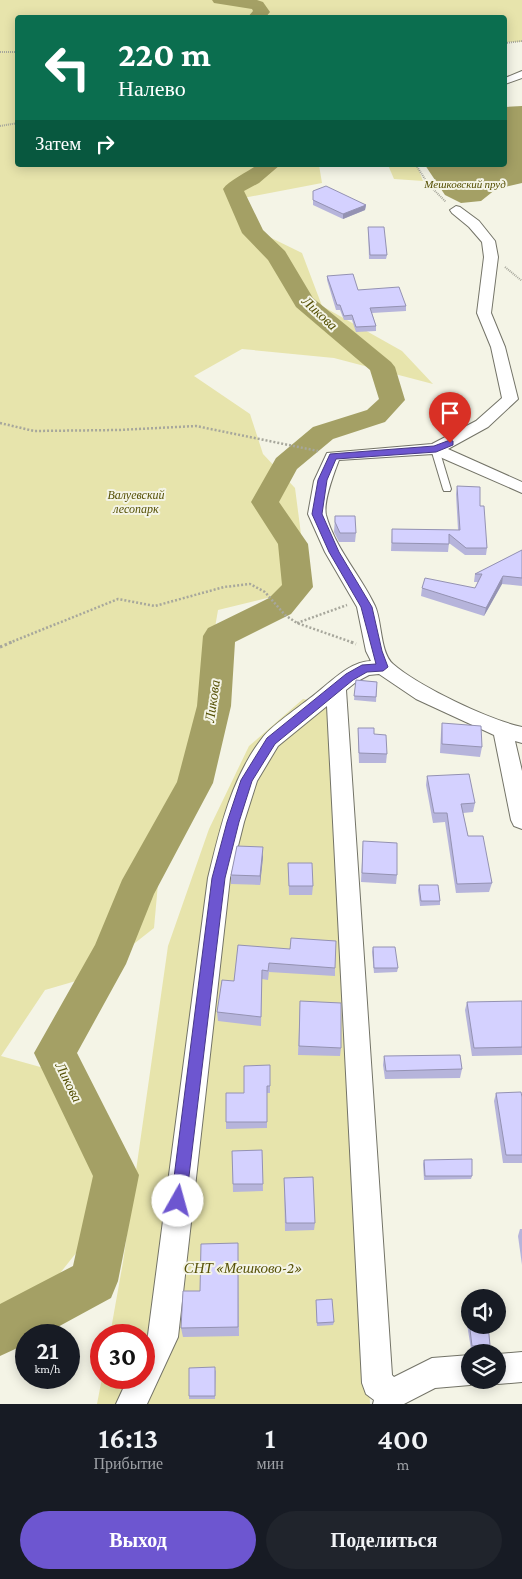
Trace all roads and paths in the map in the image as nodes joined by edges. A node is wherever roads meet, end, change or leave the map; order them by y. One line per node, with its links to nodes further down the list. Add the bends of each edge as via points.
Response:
1 (522, 41): 2 (path)
2 (507, 43)
3 (0, 52): 4 (path)
4 (15, 52)
5 (522, 74): 6 (street)
6 (507, 81)
7 (15, 124): 8 (path)
8 (0, 126)
9 (417, 167): 10 (path, via 428,184)
10 (456, 210): 12 (street, via 488,241 491,257 484,313 498,347 510,399 482,424)
11 (0, 423): 13 (path, via 34,431 196,426)
12 (436, 449): 14 (street); 15 (lane); 16 (street, via 333,456 322,480 317,514 334,552)
13 (324, 452)
14 (522, 488)
15 (447, 489)
16 (362, 599): 17 (path); 19 (street)
17 (298, 624): 18 (path, via 285,615 265,592 250,584 224,587 155,606 118,599); 19 (path)
18 (0, 647)
19 (379, 659): 20 (street); 21 (street, via 423,694)
20 (336, 688): 23 (street, via 271,741 247,780 233,822 219,878 163,1337); 28 (street, via 377,1383)
21 (512, 733): 22 (street)
22 (522, 820)
23 (155, 1354)
24 (522, 1366): 25 (street)
25 (506, 1368)
26 (461, 1370): 28 (street, via 432,1372)
27 (138, 1389): 29 (street)
28 (390, 1399)
29 (131, 1404)

